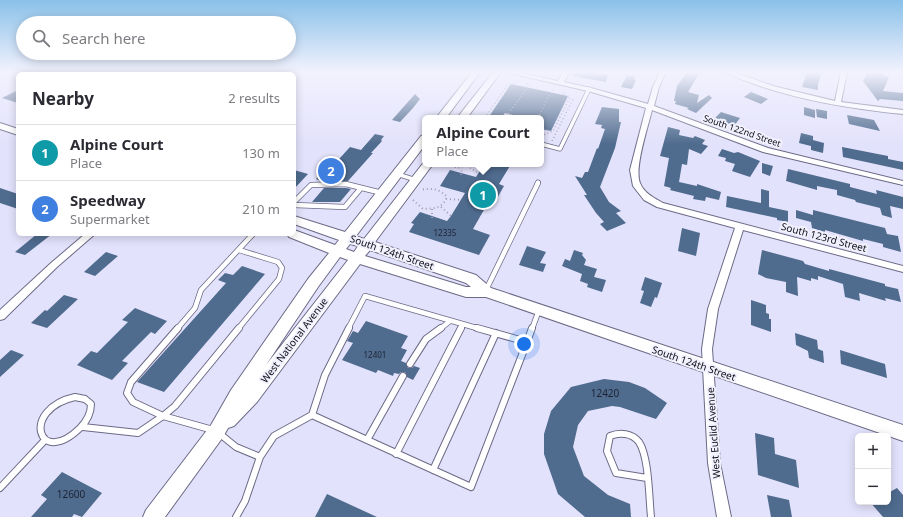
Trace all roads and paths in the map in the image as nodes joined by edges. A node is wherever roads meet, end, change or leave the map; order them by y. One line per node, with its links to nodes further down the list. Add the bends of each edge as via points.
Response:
1 (457, 96): 15 (main road)
2 (479, 96): 16 (main road)
3 (499, 96): 17 (path)
4 (521, 96): 18 (path)
5 (549, 96): 19 (path)
6 (586, 96): 27 (lane, via 560,149)
7 (612, 96): 13 (street, South 122nd Street)
8 (653, 96): 13 (street)
9 (807, 96): 12 (street)
10 (839, 96): 12 (street)
11 (570, 98): 20 (path); 21 (path, via 573,99)
12 (838, 103): 14 (street)
13 (650, 108): 36 (street, South 122nd Street, via 766,150); 50 (street, via 634,170 636,184 647,198 660,205)
14 (903, 112)
15 (442, 115)
16 (464, 115)
17 (486, 115)
18 (508, 115)
19 (539, 115)
20 (560, 119): 21 (path); 24 (path, via 553,132)
21 (564, 120): 25 (path, via 552,141)
22 (0, 126): 23 (main road)
23 (16, 131)
24 (544, 135)
25 (546, 140)
26 (422, 142): 33 (main road, West National Avenue)
27 (544, 145)
28 (427, 167): 37 (main road, West National Avenue)
29 (452, 167): 31 (path)
30 (469, 167): 32 (path)
31 (462, 168): 34 (path)
32 (478, 173)
33 (396, 174): 37 (lane); 39 (main road, West National Avenue)
34 (461, 175)
35 (538, 182): 60 (lane)
36 (903, 183)
37 (418, 185): 41 (path, via 437,189 444,193); 55 (main road, West National Avenue)
38 (361, 188): 39 (lane); 43 (lane, via 346,184 311,185); 44 (lane, via 345,207)
39 (382, 193): 54 (main road, West National Avenue)
40 (413, 200): 46 (path, via 420,208)
41 (446, 200): 42 (path); 45 (path)
42 (461, 200)
43 (296, 202)
44 (296, 204)
45 (441, 207): 46 (path); 47 (path)
46 (432, 210): 48 (path)
47 (451, 216)
48 (432, 218)
49 (296, 221): 54 (main road, South 124th Street)
50 (740, 226): 59 (street, South 123rd Street); 68 (street, West Euclid Avenue, via 714,309 707,350)
51 (296, 235): 57 (main road, South 124th Street)
52 (89, 236): 62 (street)
53 (251, 236): 56 (lane)
54 (348, 237): 55 (main road, South 124th Street); 57 (main road, West National Avenue)
55 (367, 244): 58 (main road, West National Avenue); 60 (main road, South 124th Street, via 471,279)
56 (239, 250): 71 (lane, via 201,290 195,308 131,382 127,392 133,402); 71 (lane, via 278,262 282,268 279,279 175,406)
57 (337, 250): 58 (main road, South 124th Street); 73 (main road, West National Avenue, via 237,395)
58 (357, 258): 60 (main road, South 124th Street, via 466,292); 73 (main road, West National Avenue, via 251,397)
59 (903, 269)
60 (486, 292): 61 (main road, South 124th Street)
61 (539, 310): 66 (lane); 68 (main road, South 124th Street)
62 (0, 316)
63 (450, 321): 64 (lane); 67 (lane, via 426,339); 70 (lane, via 365,296 325,375)
64 (463, 324): 65 (lane); 77 (lane)
65 (496, 333): 66 (lane); 79 (lane)
66 (527, 342): 79 (lane, via 471,488)
67 (410, 364)
68 (708, 368): 74 (main road, South 124th Street); 85 (street, West Euclid Avenue, via 715,470)
69 (403, 376): 76 (lane)
70 (312, 415): 76 (lane); 78 (lane, via 274,436)
71 (163, 416): 72 (lane, via 138,433); 73 (lane)
72 (83, 427): 75 (lane, via 63,440); 75 (lane, via 91,412 88,400 66,399 43,416 39,430 40,436)
73 (217, 431): 78 (lane, via 236,447); 82 (main road, West National Avenue)
74 (903, 433)
75 (45, 440): 81 (lane)
76 (367, 440): 77 (lane)
77 (396, 454): 79 (lane)
78 (260, 457): 83 (lane, via 245,501)
79 (433, 470)
80 (647, 478): 80 (lane, via 644,452 638,442 630,435 617,433 610,436 606,446 616,473); 84 (lane)
81 (0, 488)
82 (153, 517)
83 (236, 517)
84 (651, 517)
85 (724, 517)

